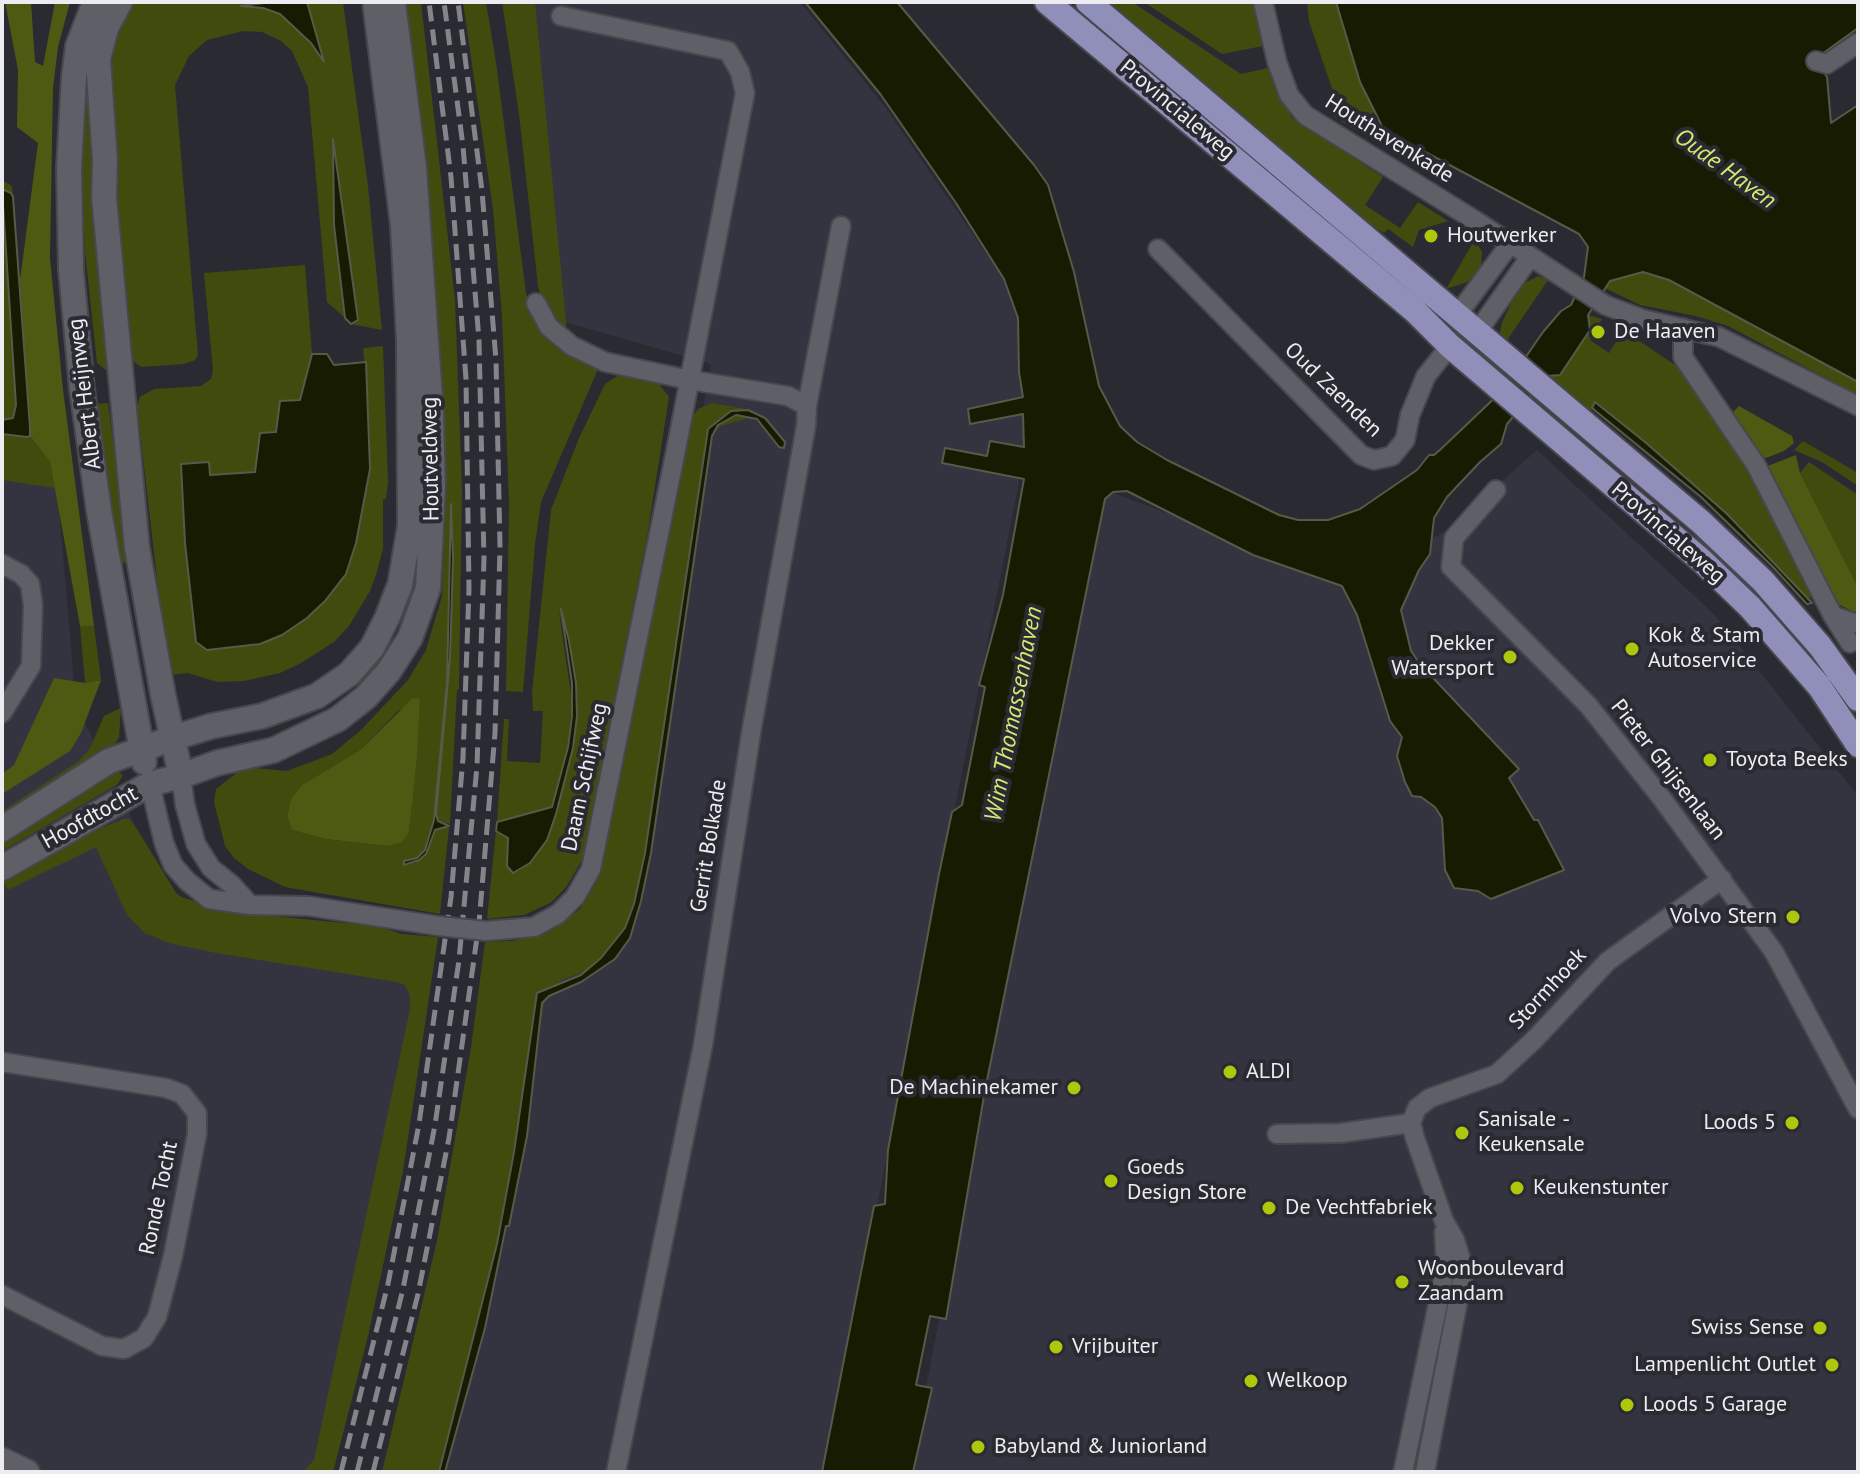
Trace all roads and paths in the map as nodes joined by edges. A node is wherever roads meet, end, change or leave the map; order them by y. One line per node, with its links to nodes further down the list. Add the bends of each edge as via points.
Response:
1 (95, 2): 32 (main road, Albert Heijnweg, via 78,46 74,77 71,270 99,511)
2 (120, 2): 30 (main road, Albert Heijnweg, via 98,59 104,197 137,548)
3 (375, 2): 30 (main road, Houtveldweg, via 403,225 409,340 410,526 400,585 372,648 349,674 317,696)
4 (393, 2): 33 (main road, Houtveldweg, via 414,167 431,398 428,588 410,638 389,671 338,719 274,750)
5 (1047, 2): 19 (main road, Provincialeweg)
6 (1088, 2): 16 (main road, Provincialeweg)
7 (1263, 2): 12 (street, Houthavenkade, via 1289,95 1305,115)
8 (561, 16): 20 (street, Daam Schijfweg, via 728,51 740,72 745,93)
9 (1858, 43): 10 (street, via 1827,64)
10 (1816, 61)
11 (841, 226): 21 (street, Gerrit Bolkade)
12 (1510, 244): 14 (street, Houthavenkade); 16 (street)
13 (1158, 249): 19 (street, Oud Zaenden, via 1361,455 1374,460 1392,456 1405,440 1426,376)
14 (1530, 257): 17 (street, Houthavenkade, via 1605,305); 18 (street)
15 (536, 303): 20 (street, via 549,327 572,346 605,362)
16 (1458, 314): 18 (main road, Provincialeweg); 19 (main road)
17 (1683, 328): 22 (street, Houthavenkade, via 1733,343); 25 (street, via 1683,357 1756,465)
18 (1478, 331): 19 (main road); 28 (main road, Provincialeweg, via 1763,581)
19 (1450, 346): 31 (main road, Provincialeweg, via 1750,607 1819,686)
20 (690, 380): 21 (street, via 788,396); 38 (street, Daam Schijfweg, bridge, via 591,869 575,897 534,927 486,931 308,906)
21 (807, 406): 47 (street, Gerrit Bolkade, via 703,1045)
22 (1858, 406)
23 (1496, 490): 37 (street, Pieter Ghijsenlaan, via 1454,538 1451,567 1588,705)
24 (2, 564): 29 (street, via 30,584 33,605 31,666)
25 (1833, 616): 26 (street); 27 (street)
26 (1858, 624)
27 (1850, 643)
28 (1858, 699)
29 (2, 713)
30 (173, 738): 32 (main road, Hoofdtocht); 33 (main road, Albert Heijnweg)
31 (1858, 745)
32 (141, 749): 34 (main road, Albert Heijnweg); 35 (main road, Hoofdtocht, via 109,761)
33 (181, 776): 34 (main road, Hoofdtocht); 38 (street, via 196,844 211,868)
34 (150, 784): 36 (main road, Hoofdtocht); 38 (street, Daam Schijfweg, via 173,865 209,899)
35 (2, 829)
36 (2, 868)
37 (1722, 879): 40 (street, Pieter Ghijsenlaan, via 1774,952); 41 (street, Stormhoek, via 1608,961 1505,1068 1422,1102)
38 (250, 905)
39 (2, 1062): 44 (street, Ronde Tocht, via 166,1088 182,1094 197,1113 173,1256 157,1317 144,1338 124,1349 102,1346)
40 (1858, 1109)
41 (1411, 1123): 42 (street, via 1341,1133); 43 (street)
42 (1277, 1134)
43 (1444, 1221): 48 (street, via 1446,1265); 49 (street, via 1463,1262 1463,1281)
44 (2, 1295)
45 (2, 1460): 46 (main road)
46 (27, 1472)
47 (616, 1472)
48 (1403, 1472)
49 (1425, 1472)

